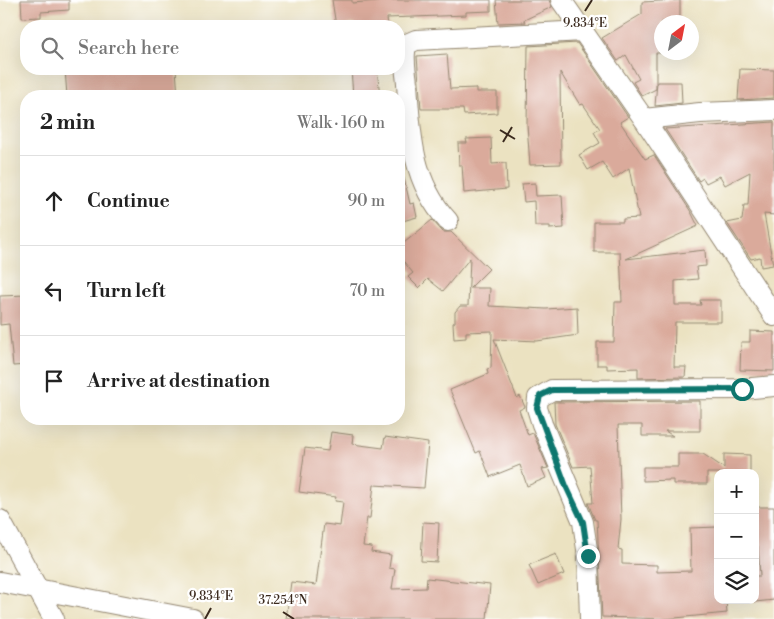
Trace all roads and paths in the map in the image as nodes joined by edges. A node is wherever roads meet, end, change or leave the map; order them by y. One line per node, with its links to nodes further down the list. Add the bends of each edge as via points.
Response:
1 (561, 0): 2 (street)
2 (583, 31): 3 (street, via 416,40 408,44); 6 (street)
3 (405, 51)
4 (405, 65): 7 (street, via 417,169 427,193)
5 (774, 110): 6 (street)
6 (644, 119): 8 (street)
7 (448, 221)
8 (774, 316)
9 (774, 386): 15 (street, via 552,390 538,398 537,408 542,424 583,522 588,556)
10 (0, 520): 12 (street)
11 (0, 582): 12 (street)
12 (37, 589): 13 (street); 14 (street)
13 (54, 619)
14 (194, 619)
15 (590, 619)

